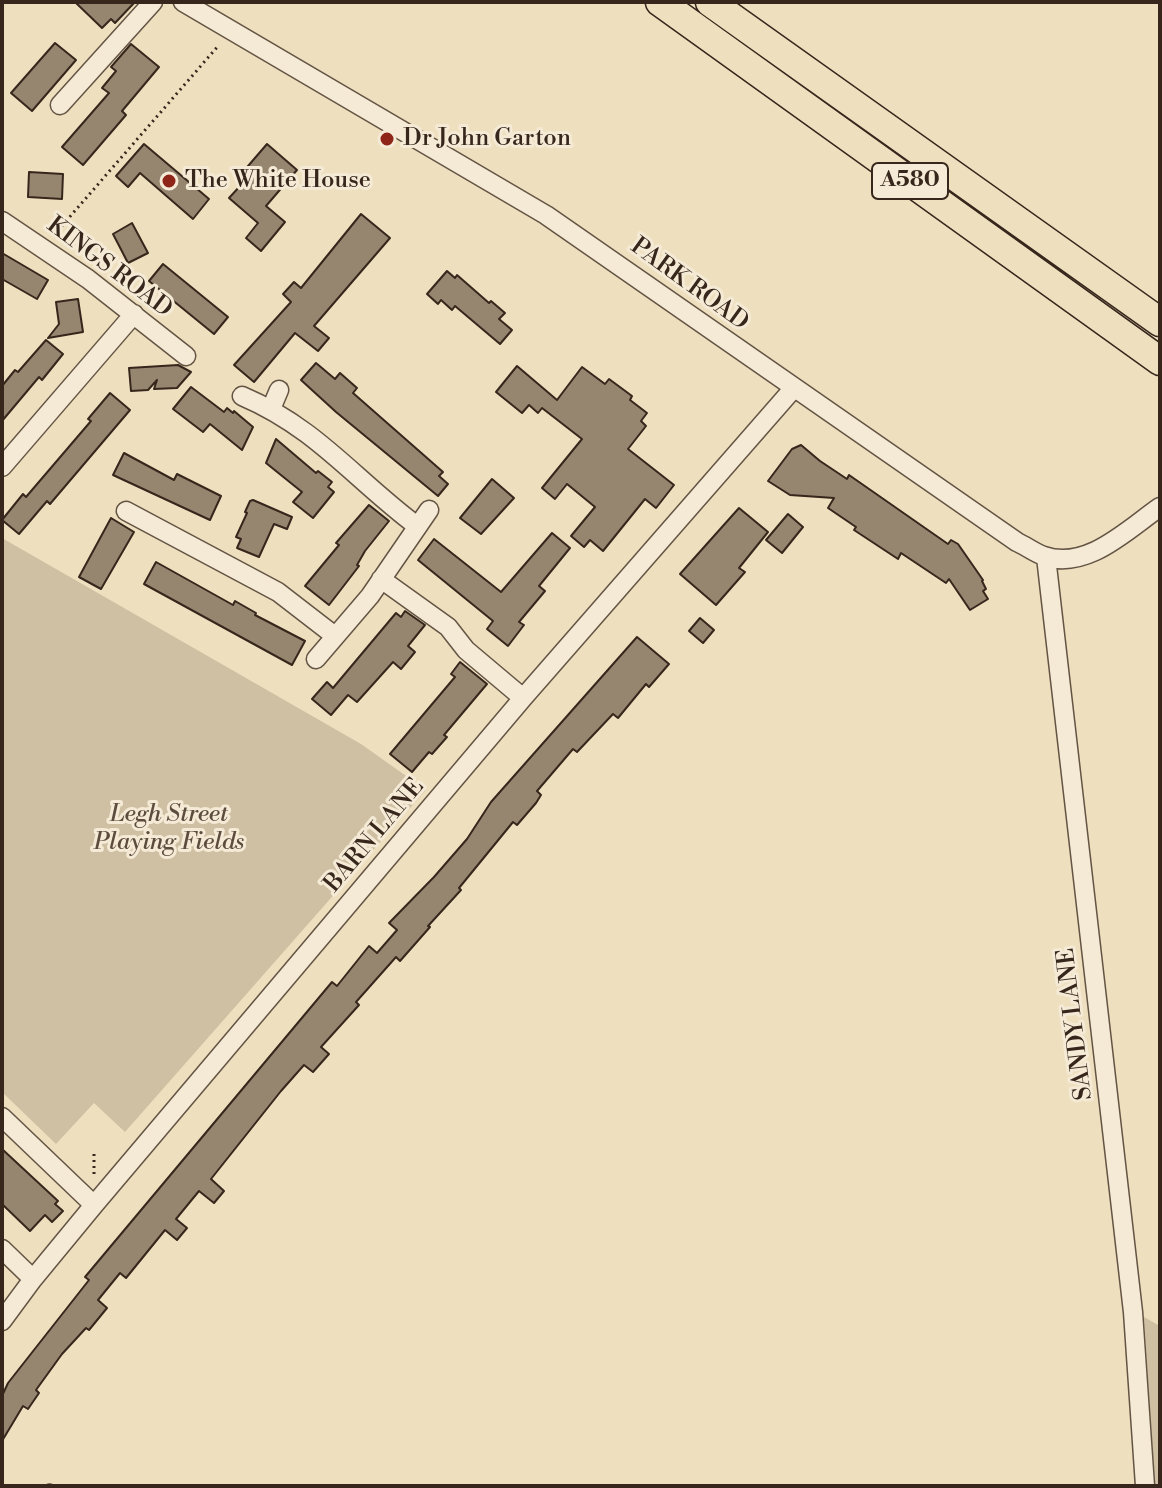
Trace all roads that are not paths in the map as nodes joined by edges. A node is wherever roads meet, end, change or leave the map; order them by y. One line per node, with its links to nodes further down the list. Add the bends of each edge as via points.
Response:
1 (153, 2): 5 (street)
2 (183, 2): 11 (street, PARK ROAD, via 546,215)
3 (660, 2): 10 (highway, A580)
4 (710, 2): 8 (highway, A580)
5 (60, 105)
6 (2, 221): 7 (street, KINGS ROAD)
7 (134, 314): 9 (street, KINGS ROAD); 15 (street)
8 (1160, 322)
9 (186, 356)
10 (1160, 361)
11 (793, 389): 22 (street, PARK ROAD, via 986,522); 26 (street, BARN LANE)
12 (279, 390): 14 (street)
13 (242, 396): 14 (street)
14 (271, 409): 20 (street, via 349,465)
15 (2, 467)
16 (1160, 507): 22 (street, via 1093,553)
17 (429, 510): 20 (street)
18 (126, 511): 19 (street)
19 (152, 525): 21 (street); 24 (street, via 278,592)
20 (417, 526): 23 (street)
21 (142, 543)
22 (1046, 557): 32 (street, SANDY LANE, via 1132,1297)
23 (381, 579): 24 (street); 26 (street, via 448,627 466,650)
24 (335, 636): 25 (street)
25 (316, 659)
26 (523, 698): 28 (street, BARN LANE)
27 (2, 1117): 28 (street)
28 (94, 1205): 30 (street, BARN LANE)
29 (2, 1249): 30 (street)
30 (33, 1279): 31 (street, BARN LANE)
31 (2, 1321)
32 (1145, 1486)

